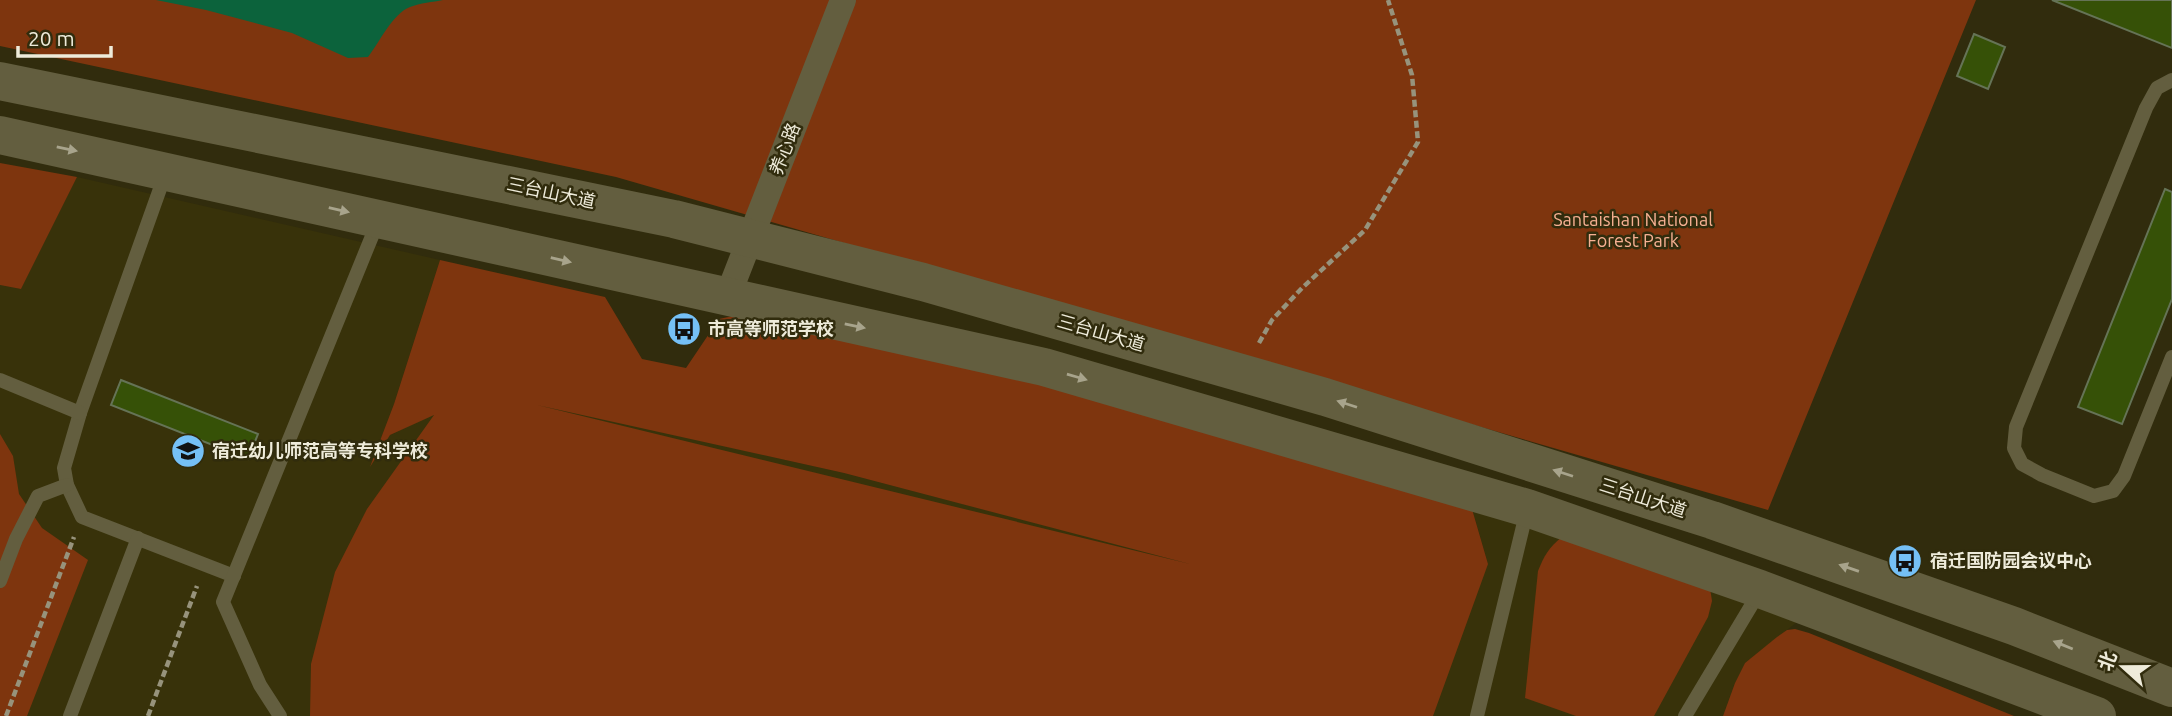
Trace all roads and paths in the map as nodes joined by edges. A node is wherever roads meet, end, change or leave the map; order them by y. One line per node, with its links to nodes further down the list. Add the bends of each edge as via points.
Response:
1 (843, 0): 8 (street, 养心路)
2 (1388, 0): 11 (path, via 1412,75 1418,142 1365,230 1272,320)
3 (2172, 80): 10 (lane, via 2157,88 2146,108 2016,427 2014,448 2022,464 2094,496 2112,491 2124,475)
4 (0, 81): 8 (main road, 三台山大道)
5 (0, 135): 6 (main road, one-way to 6)
6 (166, 170): 7 (main road, one-way to 7); 13 (lane)
7 (379, 219): 9 (main road, one-way to 9); 19 (lane)
8 (750, 238): 9 (street, 养心路); 11 (main road, 三台山大道, via 923,282)
9 (727, 298): 15 (main road, one-way to 15, via 1044,367)
10 (2172, 357)
11 (1243, 374): 22 (main road, 三台山大道, one-way to 11, via 2014,625 1712,520)
12 (0, 380): 13 (lane)
13 (80, 413): 14 (lane, via 64,468)
14 (67, 485): 16 (lane); 20 (lane, via 38,496)
15 (1527, 508): 21 (main road); 27 (lane)
16 (82, 517): 17 (lane); 23 (path)
17 (138, 538): 18 (lane); 24 (lane)
18 (205, 565): 19 (lane); 25 (path)
19 (234, 576): 26 (lane, via 223,602 260,685)
20 (0, 580)
21 (1760, 589): 28 (lane); 29 (main road)
22 (2172, 688)
23 (6, 716)
24 (70, 716)
25 (148, 716)
26 (280, 716)
27 (1477, 716)
28 (1685, 716)
29 (2097, 716)

